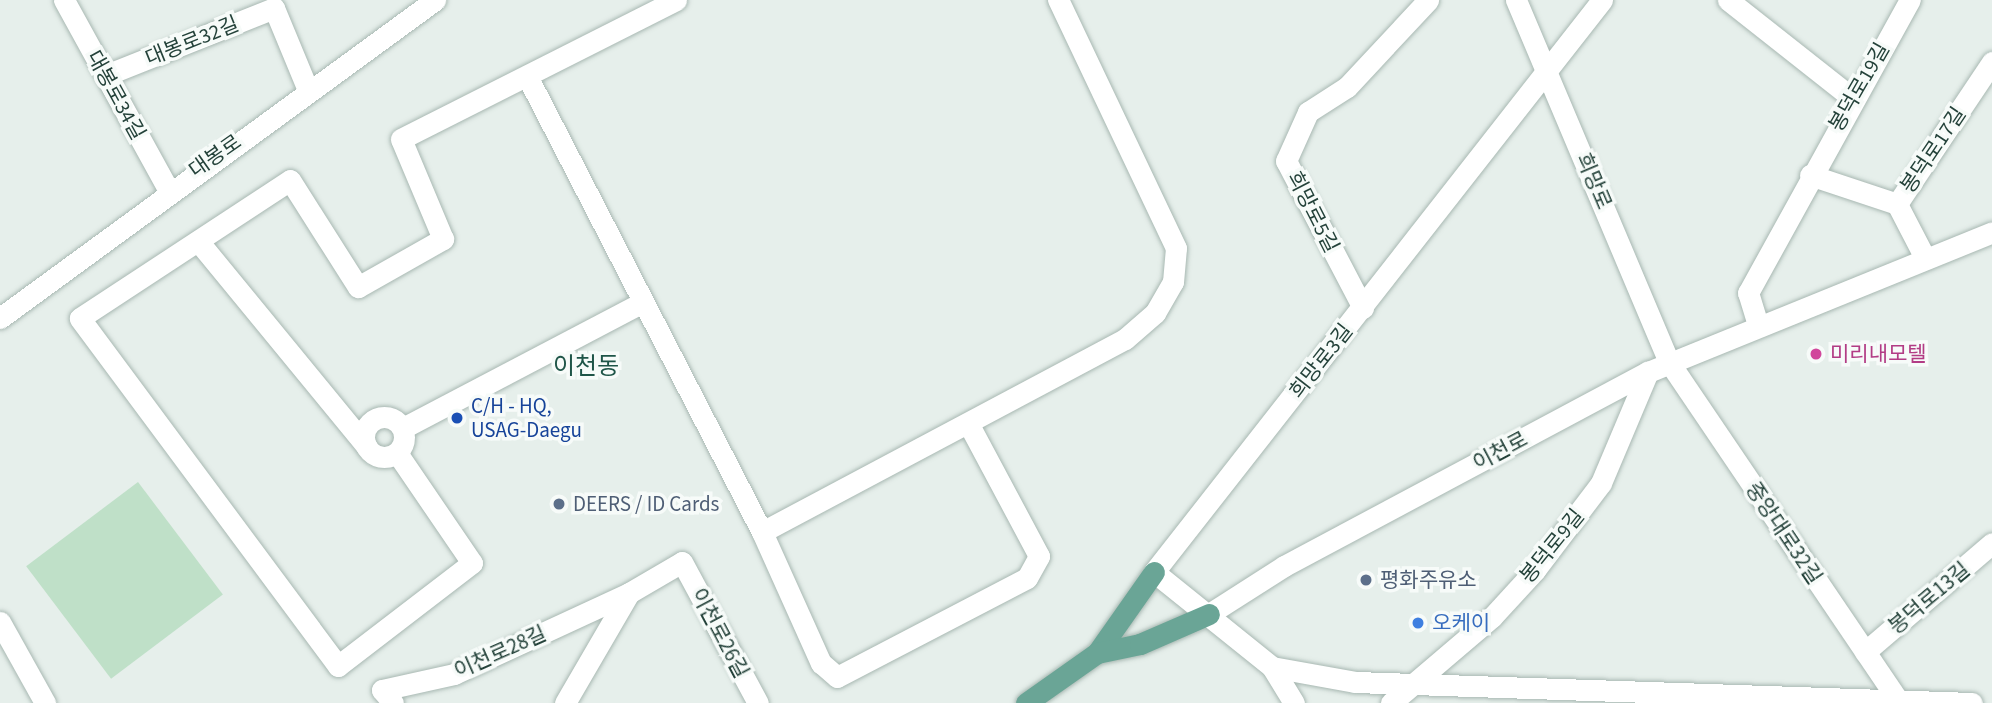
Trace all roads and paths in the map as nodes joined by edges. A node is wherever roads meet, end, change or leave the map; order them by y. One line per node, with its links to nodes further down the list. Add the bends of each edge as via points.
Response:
1 (64, 0): 12 (street, 대봉로34길)
2 (676, 0): 13 (street)
3 (1058, 0): 28 (street, via 1176,248 1173,282 1155,313 1125,339)
4 (1428, 0): 23 (street, 희망로5길, via 1347,87 1308,112 1286,161)
5 (1516, 0): 11 (street, 희망로)
6 (1602, 0): 11 (street, 희망로3길)
7 (1728, 0): 15 (street)
8 (1910, 0): 15 (street, 봉덕로19길)
9 (426, 3): 14 (street, 대봉로)
10 (1992, 62): 18 (street, 봉덕로17길)
11 (1547, 69): 23 (street, 희망로3길); 26 (street, 희망로)
12 (106, 75): 14 (street, 대봉로32길, via 274,8); 17 (street, 대봉로34길)
13 (527, 76): 20 (street, via 401,139 443,239 358,287 290,180); 22 (street)
14 (308, 90): 17 (street, 대봉로)
15 (1851, 97): 16 (street, 봉덕로19길)
16 (1810, 175): 18 (street); 25 (street, 봉덕로19길, via 1748,293)
17 (168, 189): 24 (street, 대봉로)
18 (1897, 204): 21 (street)
19 (1992, 232): 21 (street, 이천로)
20 (198, 241): 30 (street); 31 (street, via 80,318 338,666 472,563)
21 (1926, 258): 25 (street, 이천로)
22 (639, 304): 29 (street); 32 (street)
23 (1363, 308): 35 (street, 희망로3길)
24 (0, 318)
25 (1758, 325): 26 (street, 이천로)
26 (1669, 362): 27 (street, 이천로); 39 (street, 중앙대로32길)
27 (1648, 372): 37 (street, 이천로, via 1284,566); 43 (street, 봉덕로9길, via 1601,483 1492,617)
28 (969, 425): 32 (street); 32 (street, via 1039,556 1027,578 849,671 837,677 821,663)
29 (403, 428): 30 (street, via 388,416 374,418 365,428); 31 (street)
30 (367, 447): 31 (street, via 384,457)
31 (397, 453)
32 (762, 532)
33 (1992, 543): 39 (street, 봉덕로13길)
34 (682, 562): 36 (street, 이천로28길); 49 (street, 이천로26길)
35 (1154, 572): 37 (street); 40 (main road, 희망로3길)
36 (629, 593): 47 (street, 이천로28길, via 454,674 382,690); 48 (street, 이천로28길)
37 (1209, 614): 40 (main road, 이천로, via 1140,644); 41 (street)
38 (0, 622): 46 (street)
39 (1865, 652): 53 (street, 중앙대로32길)
40 (1097, 653): 50 (main road, 이천로)
41 (1272, 667): 42 (street); 51 (street)
42 (1325, 677): 43 (street); 51 (street)
43 (1411, 686): 44 (street); 52 (street, 봉덕로9길)
44 (1609, 697): 45 (street)
45 (1823, 701): 53 (street)
46 (45, 703)
47 (393, 703)
48 (565, 703)
49 (758, 703)
50 (1026, 703)
51 (1294, 703)
52 (1391, 703)
53 (1900, 703): 54 (street)
54 (1972, 703)

